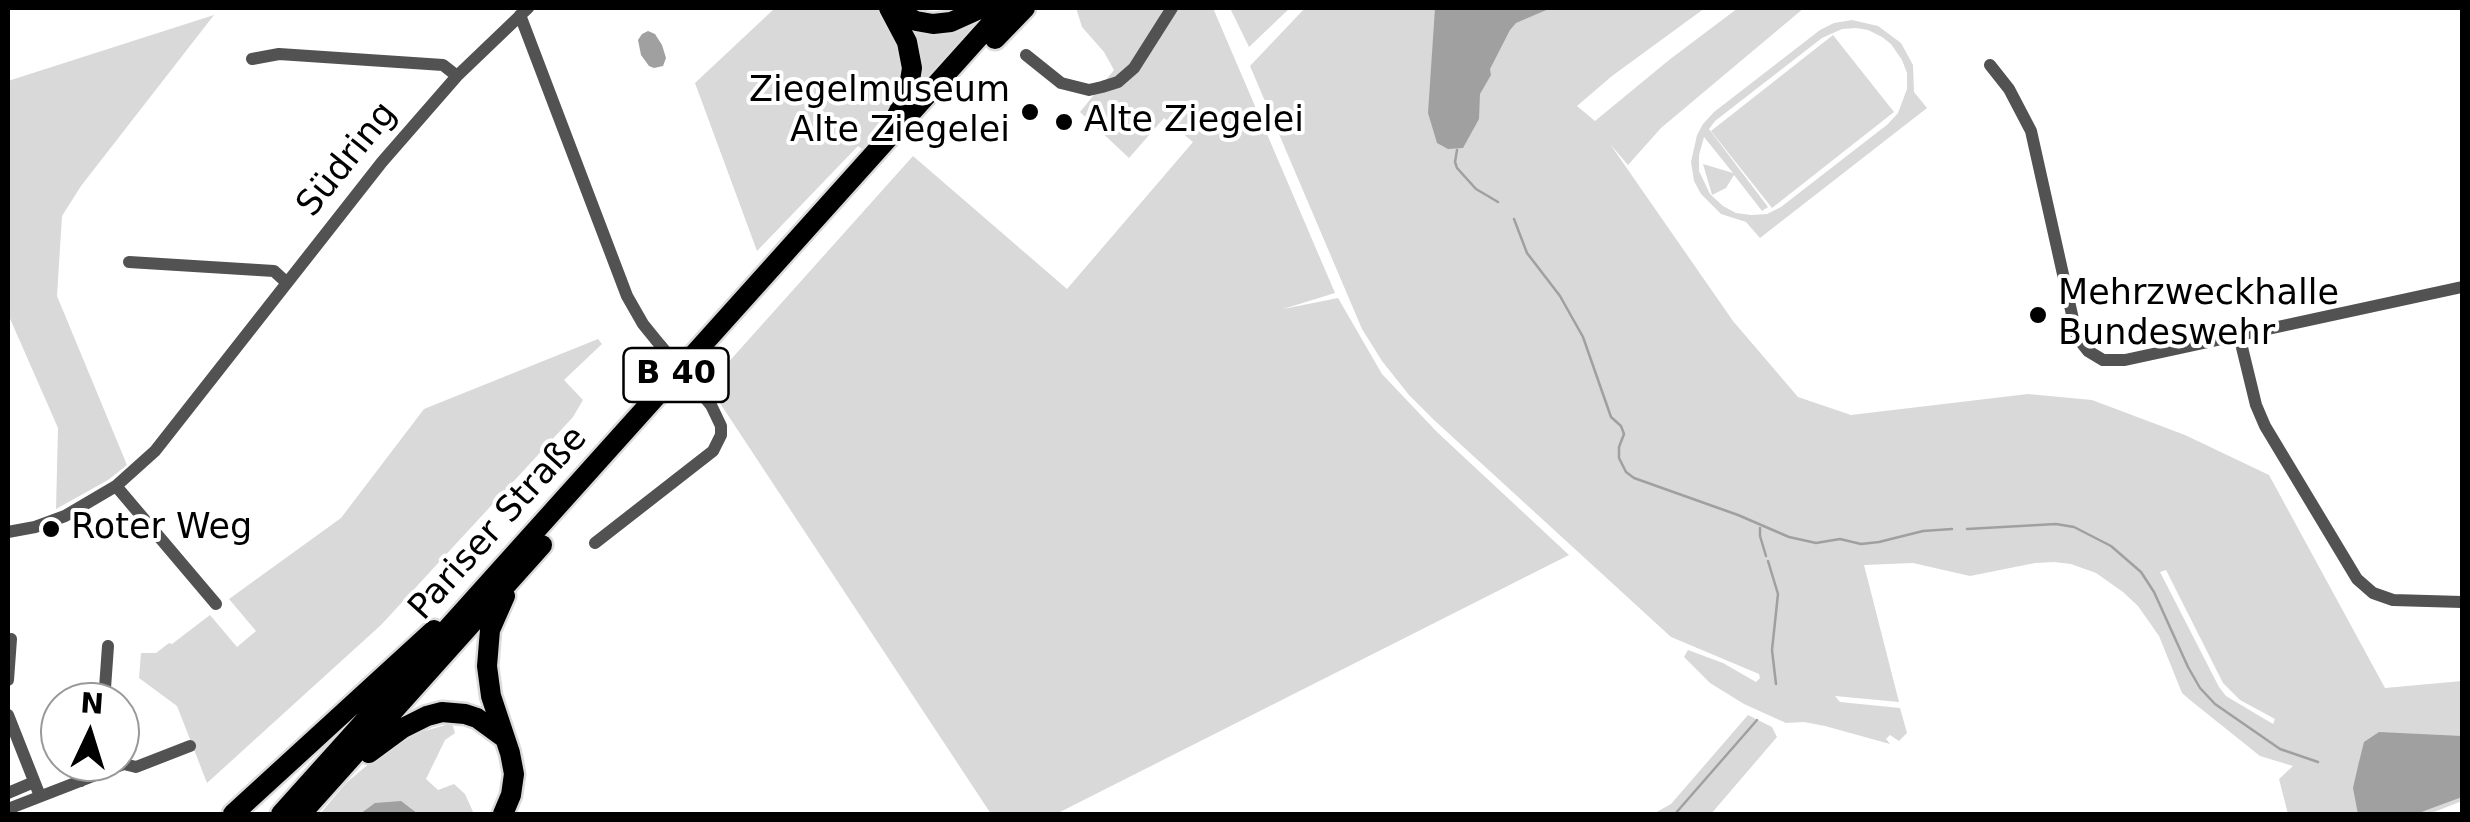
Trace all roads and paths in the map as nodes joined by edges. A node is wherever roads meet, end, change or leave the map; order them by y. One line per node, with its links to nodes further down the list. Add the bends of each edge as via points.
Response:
1 (889, 8): 2 (highway, B 40, via 932,24); 11 (highway, B 40, via 907,42 911,80 896,116)
2 (982, 8)
3 (1005, 8): 11 (highway, Pariser Straße / B 40)
4 (1025, 8): 19 (highway, Pariser Straße / B 40)
5 (1172, 8): 7 (street, via 1118,82 1088,90 1061,83)
6 (524, 11): 10 (street, Südring); 18 (street, bridge, via 627,296 711,404 720,426 713,452)
7 (1026, 55)
8 (252, 59): 10 (street, Südring, via 279,54 443,65)
9 (1990, 65): 15 (street, via 2031,131 2082,344 2116,361)
10 (457, 76): 13 (street, Südring)
11 (860, 168): 20 (highway, Pariser Straße / B 40)
12 (129, 262): 13 (street, via 274,271)
13 (286, 282): 16 (street, Südring, via 155,451)
14 (2462, 287): 15 (street)
15 (2239, 335): 21 (street, via 2265,426 2357,579 2393,600)
16 (116, 486): 17 (street, Südring, via 66,516); 22 (street)
17 (8, 532)
18 (594, 543)
19 (539, 548): 28 (highway, via 490,630 488,681); 36 (highway, Pariser Straße / B 40)
20 (491, 581): 37 (highway); 38 (highway, Pariser Straße / B 40)
21 (2462, 602)
22 (216, 604)
23 (11, 639): 25 (street)
24 (108, 646): 26 (street)
25 (8, 680)
26 (105, 682)
27 (8, 715): 31 (street)
28 (503, 737): 36 (highway, via 465,714 428,716 387,739); 39 (highway, via 514,774)
29 (190, 746): 30 (street)
30 (140, 765)
31 (34, 782): 33 (street); 34 (street)
32 (75, 782): 34 (street)
33 (8, 793)
34 (40, 796): 35 (street)
35 (8, 809)
36 (303, 813)
37 (233, 814)
38 (281, 814)
39 (503, 814)

